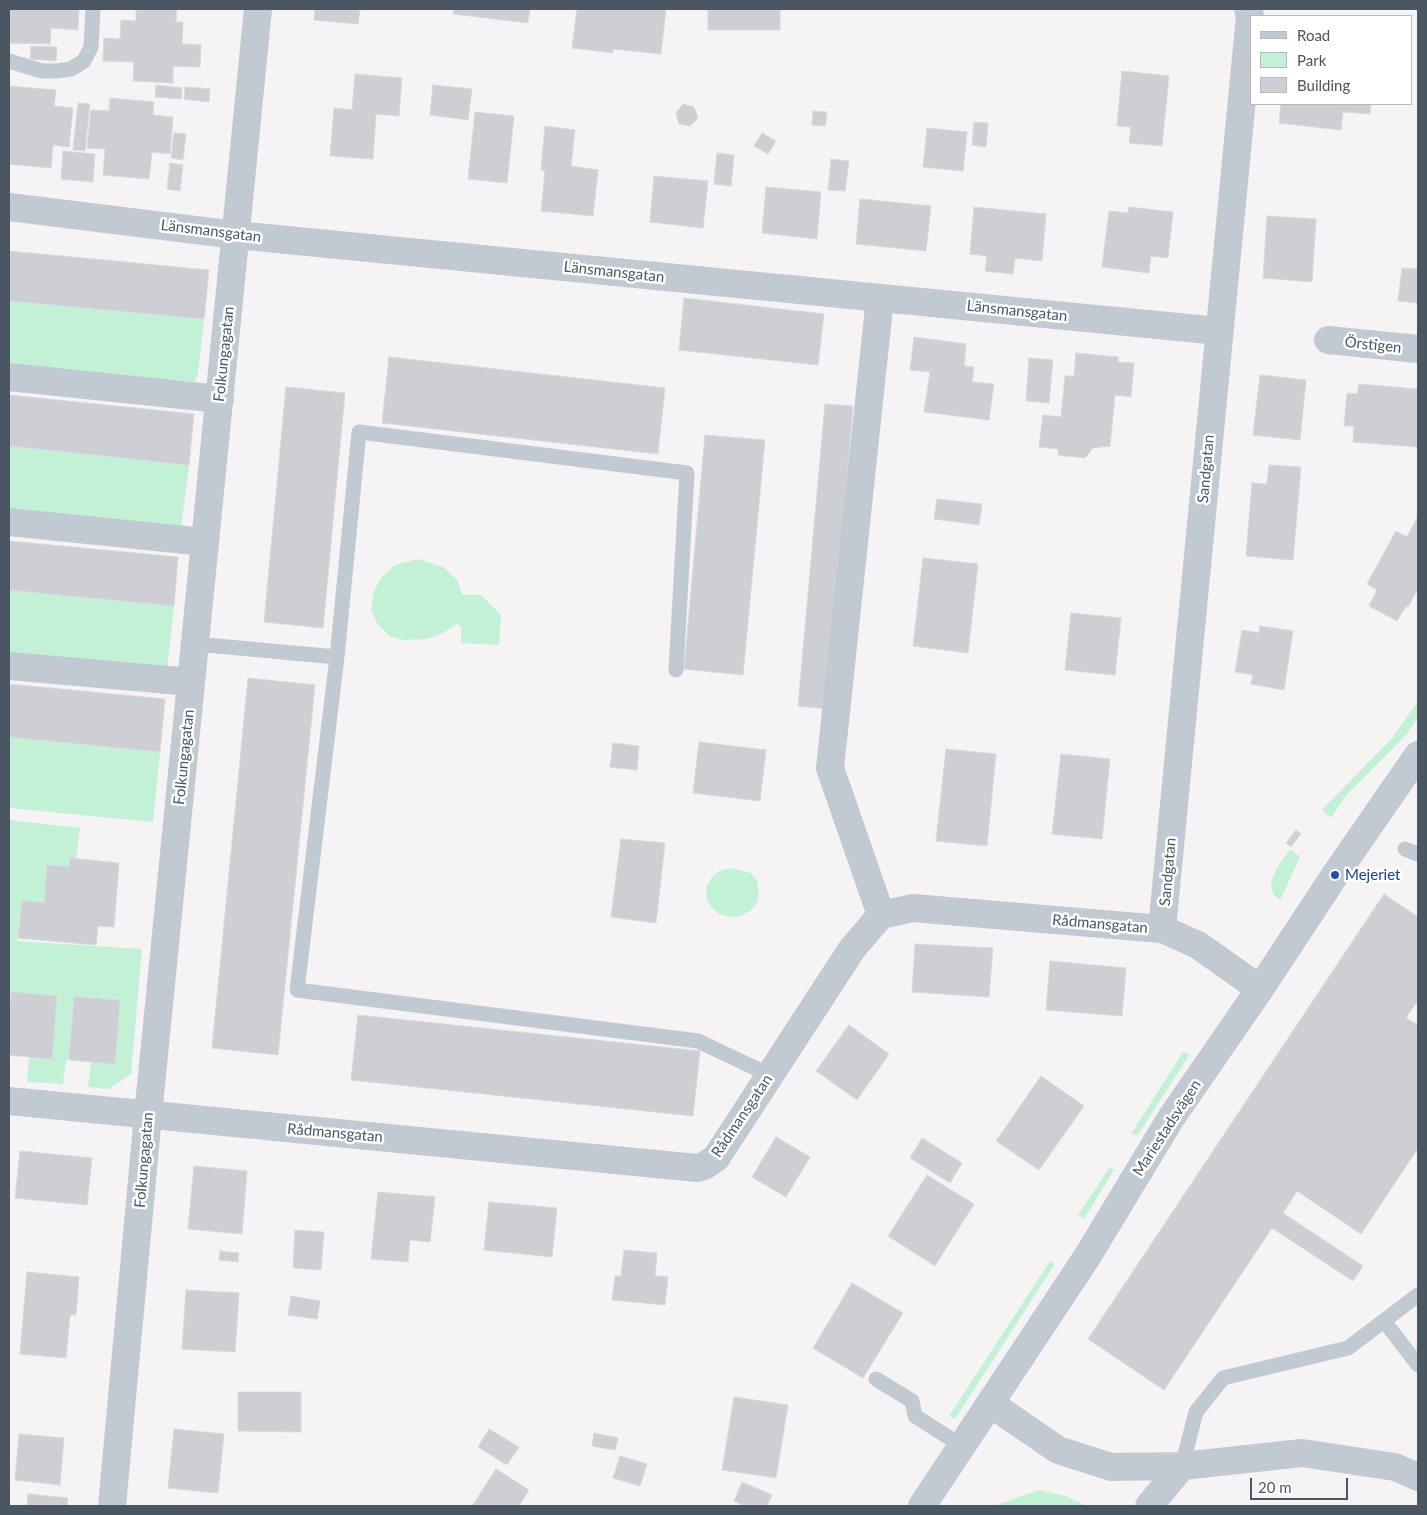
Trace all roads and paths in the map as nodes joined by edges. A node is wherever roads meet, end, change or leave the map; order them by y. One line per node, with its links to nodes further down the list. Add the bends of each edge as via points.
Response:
1 (94, 9): 4 (lane, via 91,47 84,61 71,69 42,71)
2 (258, 9): 6 (street, Folkungagatan)
3 (1248, 9): 8 (street, Sandgatan, via 1250,16)
4 (9, 61)
5 (9, 207): 6 (street, Länsmansgatan)
6 (236, 235): 7 (street, Länsmansgatan); 12 (street, Folkungagatan)
7 (880, 298): 8 (street, Länsmansgatan); 21 (street, via 830,768)
8 (1220, 331): 22 (street, Sandgatan)
9 (1328, 340): 10 (street, Örstigen)
10 (1418, 349)
11 (9, 377): 12 (street)
12 (220, 399): 14 (street, Folkungagatan)
13 (9, 522): 14 (street)
14 (205, 542): 15 (street, Folkungagatan)
15 (195, 644): 16 (lane); 19 (street, Folkungagatan)
16 (337, 657): 18 (lane, via 359,432 687,473); 24 (lane, via 297,990 698,1041)
17 (9, 666): 19 (street)
18 (676, 670)
19 (191, 682): 26 (street, Folkungagatan)
20 (1418, 755): 23 (street, Mariestadsvägen)
21 (881, 915): 22 (street, Rådmansgatan, via 913,908); 24 (street, Rådmansgatan, via 852,949)
22 (1162, 929): 23 (street, Rådmansgatan, via 1198,945)
23 (1260, 988): 31 (street, Mariestadsvägen, via 1171,1118)
24 (768, 1077): 26 (street, Rådmansgatan, via 716,1158 697,1168)
25 (9, 1101): 26 (street, Rådmansgatan)
26 (148, 1116): 35 (street, Folkungagatan)
27 (1418, 1295): 28 (lane)
28 (1384, 1321): 29 (lane); 33 (lane, via 1348,1348 1223,1378 1196,1412)
29 (1418, 1365)
30 (876, 1379): 32 (lane, via 912,1401 915,1416)
31 (991, 1404): 32 (street, Mariestadsvägen); 33 (street, via 1058,1450 1111,1468)
32 (962, 1446): 36 (street, Mariestadsvägen)
33 (1182, 1466): 34 (street, via 1302,1452 1395,1467); 37 (street)
34 (1418, 1477)
35 (112, 1506)
36 (922, 1506)
37 (1150, 1506)

